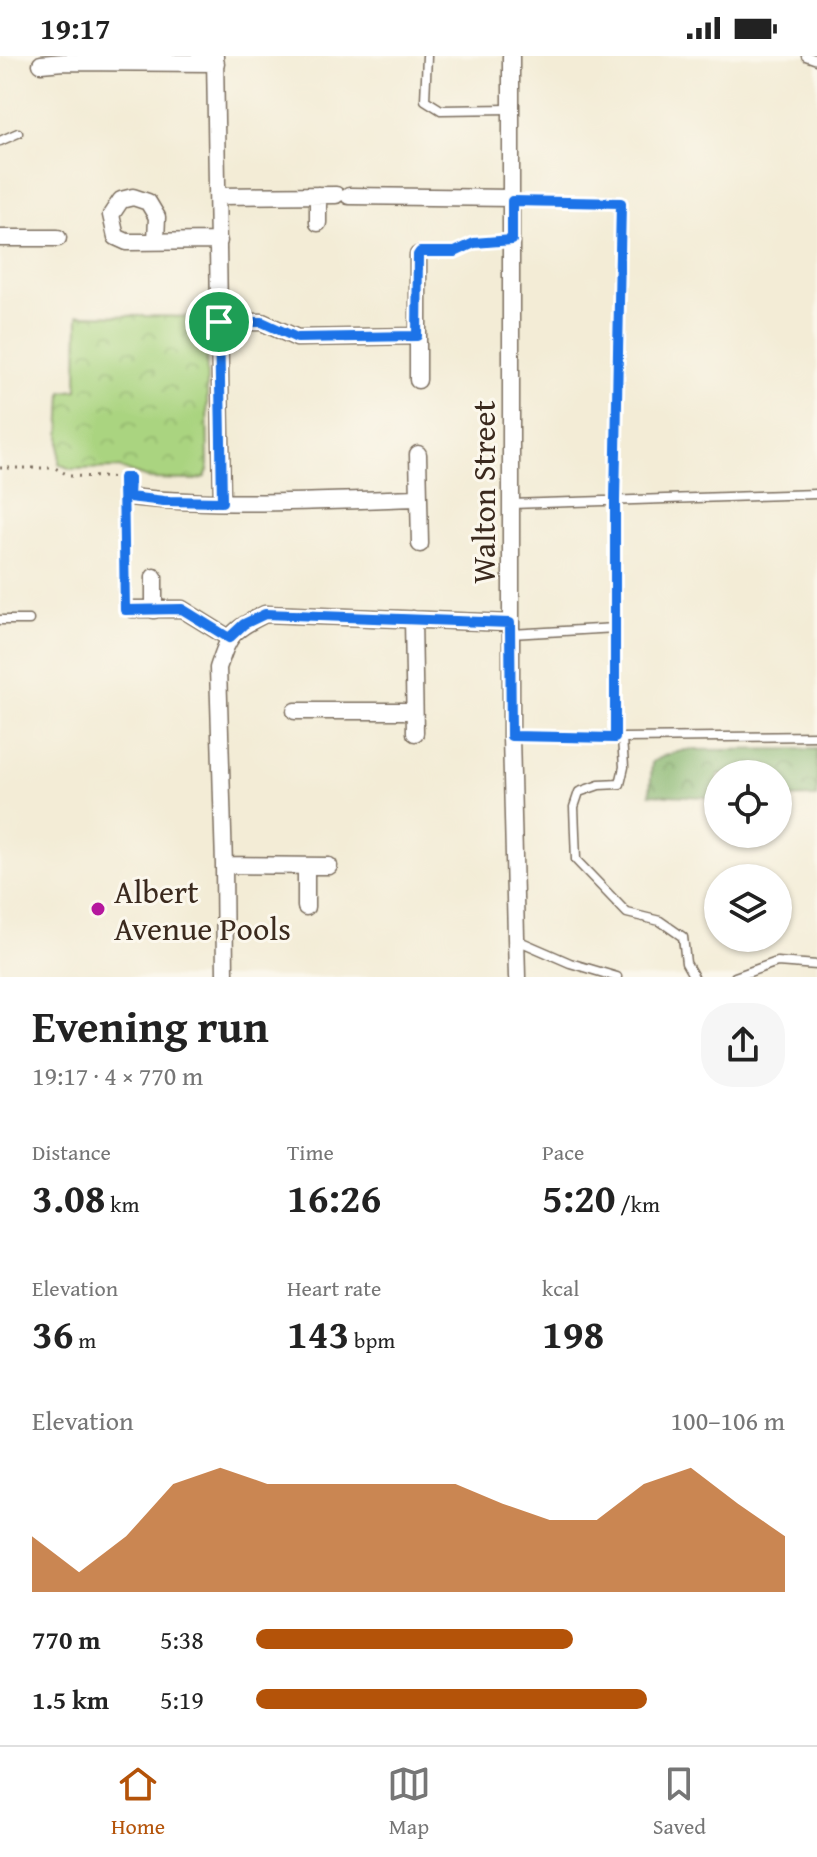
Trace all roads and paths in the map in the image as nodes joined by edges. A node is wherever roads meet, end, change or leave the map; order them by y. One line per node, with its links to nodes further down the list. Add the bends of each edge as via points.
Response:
1 (427, 56): 8 (lane, via 425,100 441,110)
2 (511, 56): 8 (street, Walton Street)
3 (806, 56): 6 (lane)
4 (62, 59): 5 (street); 7 (street)
5 (216, 59): 12 (street)
6 (817, 60)
7 (41, 64)
8 (510, 109): 13 (street, Walton Street)
9 (18, 133): 10 (lane)
10 (0, 141)
11 (318, 195): 12 (street); 13 (street); 14 (street)
12 (218, 196): 19 (street)
13 (512, 200): 17 (street, Walton Street); 28 (lane, via 621,203)
14 (318, 223)
15 (0, 238): 16 (street)
16 (58, 238)
17 (512, 240): 20 (path); 31 (street, Walton Street)
18 (156, 241): 19 (street)
19 (219, 241): 21 (street)
20 (418, 255): 22 (street)
21 (219, 322): 22 (street, via 262,322 297,338); 30 (street)
22 (417, 336): 23 (street)
23 (418, 380)
24 (418, 454): 27 (street)
25 (0, 468): 29 (path, via 55,468 70,476 130,478)
26 (817, 494): 28 (lane)
27 (419, 498): 30 (street); 32 (street)
28 (615, 501): 31 (lane); 40 (lane)
29 (126, 502): 30 (street); 34 (path, via 125,610)
30 (222, 502)
31 (511, 504): 39 (street, Walton Street)
32 (420, 544)
33 (154, 577): 35 (street)
34 (132, 609): 35 (street)
35 (154, 610): 41 (street, via 182,609)
36 (413, 619): 39 (street); 41 (street, via 265,614); 43 (street)
37 (0, 620): 38 (lane)
38 (29, 620)
39 (511, 628): 40 (lane); 45 (street, Walton Street)
40 (616, 628): 47 (lane)
41 (229, 638): 48 (street, via 218,668)
42 (295, 711): 43 (street)
43 (414, 711): 44 (street)
44 (415, 733)
45 (511, 736): 47 (lane); 52 (street, Walton Street)
46 (817, 736): 47 (lane)
47 (619, 738): 57 (lane, via 624,767 620,784 579,792 574,807 576,860 627,913 660,921 683,937 686,963)
48 (224, 865): 50 (street); 54 (street)
49 (329, 866): 50 (street)
50 (306, 867): 51 (street)
51 (306, 907)
52 (516, 940): 55 (street, Walton Street); 56 (lane)
53 (817, 965): 58 (lane, via 777,962)
54 (225, 977)
55 (517, 977)
56 (617, 977)
57 (694, 977)
58 (735, 977)

